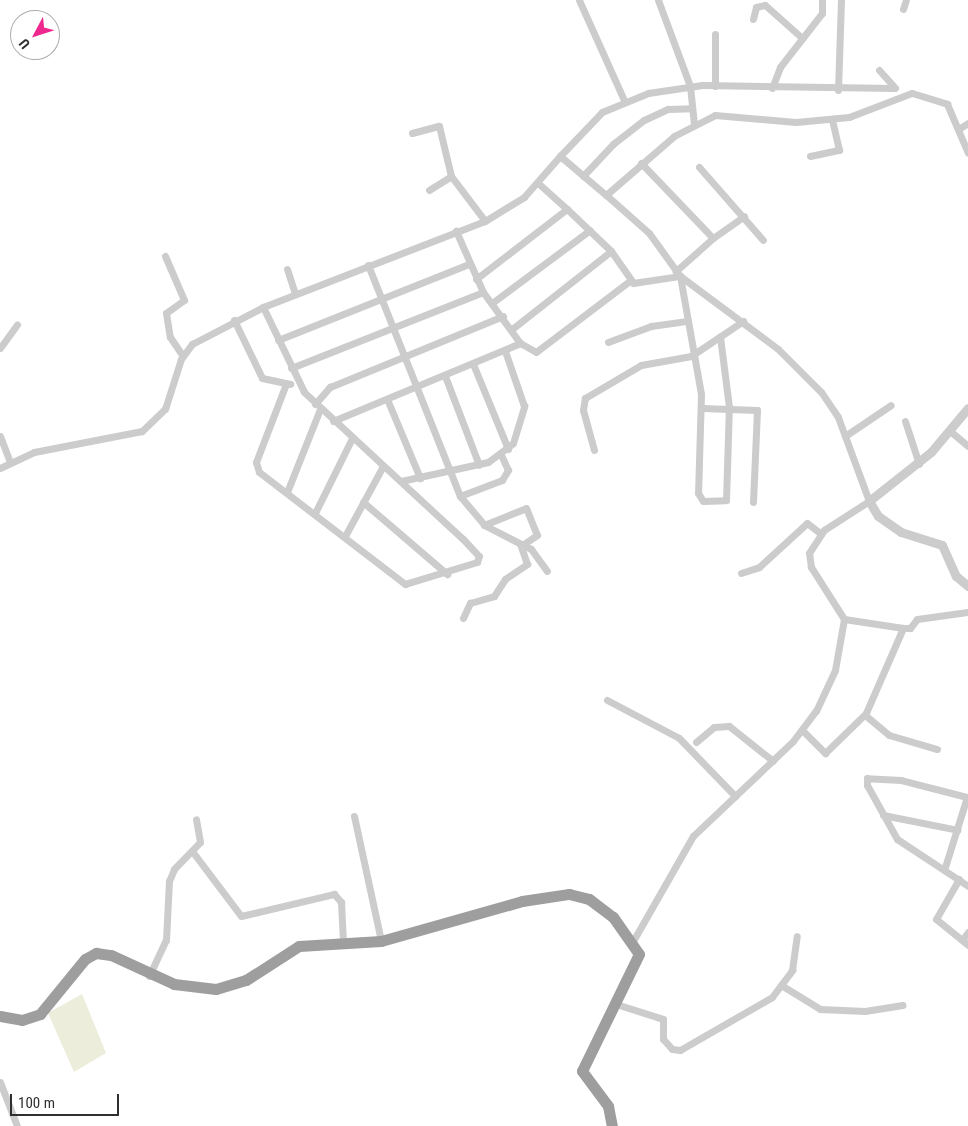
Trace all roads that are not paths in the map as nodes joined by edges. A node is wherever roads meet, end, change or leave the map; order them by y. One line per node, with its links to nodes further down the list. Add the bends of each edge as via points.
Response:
1 (578, 0): 17 (street)
2 (658, 0): 11 (street)
3 (822, 0): 9 (street, via 822,13)
4 (841, 0): 15 (street)
5 (906, 0): 6 (street)
6 (903, 10)
7 (753, 19): 9 (street, via 756,7 765,5)
8 (715, 34): 12 (street)
9 (802, 38): 13 (street, via 780,67)
10 (879, 70): 14 (street)
11 (690, 86): 12 (street); 17 (street); 18 (street)
12 (715, 86): 13 (street)
13 (772, 88): 15 (street)
14 (894, 88): 15 (street); 16 (street)
15 (838, 90)
16 (904, 95): 19 (street, via 849,117); 22 (street, via 937,98 946,104)
17 (624, 100): 25 (street, via 602,112)
18 (692, 108): 20 (street); 30 (street, via 668,109 644,120 613,144)
19 (832, 119): 20 (street, via 796,122 715,116); 26 (street, via 839,150)
20 (694, 123): 27 (street)
21 (968, 123): 22 (street)
22 (960, 128): 24 (street)
23 (412, 133): 29 (street, via 438,126)
24 (968, 153)
25 (560, 156): 30 (street); 31 (street)
26 (810, 156)
27 (641, 163): 33 (street); 39 (street)
28 (699, 166): 35 (street)
29 (451, 176): 32 (street); 36 (street)
30 (583, 176): 33 (street)
31 (538, 183): 34 (street); 36 (street, via 516,204)
32 (429, 190)
33 (606, 195): 46 (street, via 649,233)
34 (567, 209): 37 (street); 47 (street)
35 (744, 216): 39 (street); 40 (street)
36 (485, 221): 38 (street)
37 (590, 230): 41 (street); 52 (street)
38 (456, 231): 43 (street); 44 (street)
39 (713, 238): 46 (street)
40 (763, 240)
41 (611, 251): 48 (street); 60 (street)
42 (165, 256): 68 (street, via 184,300 166,313 170,337)
43 (469, 264): 47 (street); 51 (street)
44 (368, 266): 50 (street); 51 (street)
45 (287, 269): 50 (street)
46 (678, 273): 48 (street, via 642,285); 56 (street); 57 (street)
47 (476, 280): 49 (street)
48 (631, 280): 64 (street, via 536,352)
49 (483, 292): 52 (street); 59 (street)
50 (295, 294): 53 (street)
51 (381, 298): 59 (street); 62 (street)
52 (492, 303): 54 (street)
53 (263, 307): 55 (street); 62 (street)
54 (503, 316): 60 (street); 69 (street)
55 (234, 320): 68 (street, via 192,344); 73 (street, via 262,378)
56 (688, 320): 63 (street, via 651,326); 67 (street)
57 (743, 321): 61 (street); 86 (street, via 808,377 830,405)
58 (17, 325): 65 (street)
59 (392, 328): 69 (street); 71 (street)
60 (512, 329): 64 (street)
61 (720, 337): 67 (street); 79 (street)
62 (278, 340): 71 (street)
63 (608, 342)
64 (520, 343): 66 (street)
65 (0, 348)
66 (505, 351): 70 (street); 89 (street, via 524,406 517,436)
67 (696, 354): 80 (street); 90 (street, via 641,364 585,398 583,410)
68 (182, 356): 92 (street, via 165,409 142,431 34,452)
69 (404, 358): 75 (street); 78 (street, via 330,387)
70 (473, 364): 72 (street); 89 (street)
71 (290, 368): 74 (street)
72 (445, 376): 75 (street); 94 (street)
73 (286, 384): 74 (street); 100 (street, via 255,465)
74 (298, 384): 78 (street)
75 (417, 387): 76 (street); 97 (street)
76 (387, 399): 82 (street); 98 (street)
77 (891, 405): 86 (street)
78 (318, 407): 82 (street); 100 (street)
79 (729, 407): 80 (street); 80 (street, via 726,500 703,501 698,493); 104 (street, via 758,412)
80 (702, 408)
81 (966, 414): 84 (street)
82 (334, 421): 87 (street)
83 (905, 421): 93 (street)
84 (950, 431): 88 (street); 93 (street)
85 (0, 436): 92 (street)
86 (845, 436): 102 (street)
87 (352, 438): 95 (street); 105 (street)
88 (968, 446)
89 (508, 449): 91 (street)
90 (594, 450)
91 (501, 455): 94 (street); 101 (street, via 508,470 502,480)
92 (10, 462): 96 (street)
93 (919, 464): 102 (street)
94 (479, 465): 97 (street)
95 (383, 466): 99 (street); 103 (street)
96 (0, 468)
97 (449, 473): 98 (street); 101 (street)
98 (420, 478): 99 (street)
99 (401, 482): 112 (street, via 479,556 474,564)
100 (287, 492): 105 (street)
101 (460, 496): 106 (street)
102 (869, 501): 107 (street); 113 (street, via 878,516 901,532 942,545 956,576)
103 (364, 502): 108 (street); 112 (street)
104 (753, 502)
105 (315, 512): 108 (street)
106 (484, 525): 109 (street); 109 (street, via 526,508 537,535)
107 (821, 534): 111 (street, via 807,523 759,567); 116 (street, via 810,548 809,559)
108 (345, 536): 112 (street, via 406,584)
109 (521, 544): 110 (street, via 535,553); 115 (street, via 527,564 505,579 494,596 470,602)
110 (547, 572)
111 (741, 573)
112 (447, 574)
113 (968, 586)
114 (968, 612): 117 (street, via 917,619 910,628)
115 (463, 618)
116 (844, 619): 117 (street); 120 (street, via 834,670)
117 (903, 628): 119 (street)
118 (607, 700): 124 (street, via 679,738)
119 (865, 714): 120 (street, via 825,754); 122 (street, via 889,735)
120 (802, 730): 123 (street)
121 (696, 742): 123 (street, via 714,727 729,726)
122 (937, 749)
123 (773, 761): 124 (street)
124 (735, 796): 136 (street, via 693,836)
125 (354, 816): 135 (street)
126 (883, 816): 128 (street); 128 (street, via 867,786 867,778 873,775 965,795 967,802); 130 (street, via 897,839)
127 (196, 819): 129 (street, via 200,837)
128 (958, 830): 130 (street)
129 (192, 851): 137 (street, via 241,916 334,894 342,908); 139 (street, via 174,869 169,881 166,940)
130 (945, 867): 131 (street)
131 (959, 879): 132 (street); 138 (street, via 935,916)
132 (968, 886)
133 (968, 932): 138 (street)
134 (797, 936): 140 (street, via 792,970)
135 (381, 940): 136 (highway, via 558,892 600,906); 137 (highway)
136 (633, 941): 141 (highway, via 637,962)
137 (343, 942): 139 (highway, via 299,946 246,980 221,988 182,986)
138 (965, 942)
139 (149, 976): 143 (highway, via 111,955 96,952 85,959 40,1014 22,1020)
140 (781, 985): 141 (street, via 756,1009 678,1050 663,1039 663,1019); 142 (street, via 820,1009 865,1011)
141 (616, 1004): 146 (highway, via 582,1071 608,1106)
142 (902, 1005)
143 (0, 1016)
144 (0, 1082): 145 (street)
145 (18, 1126)
146 (612, 1126)

